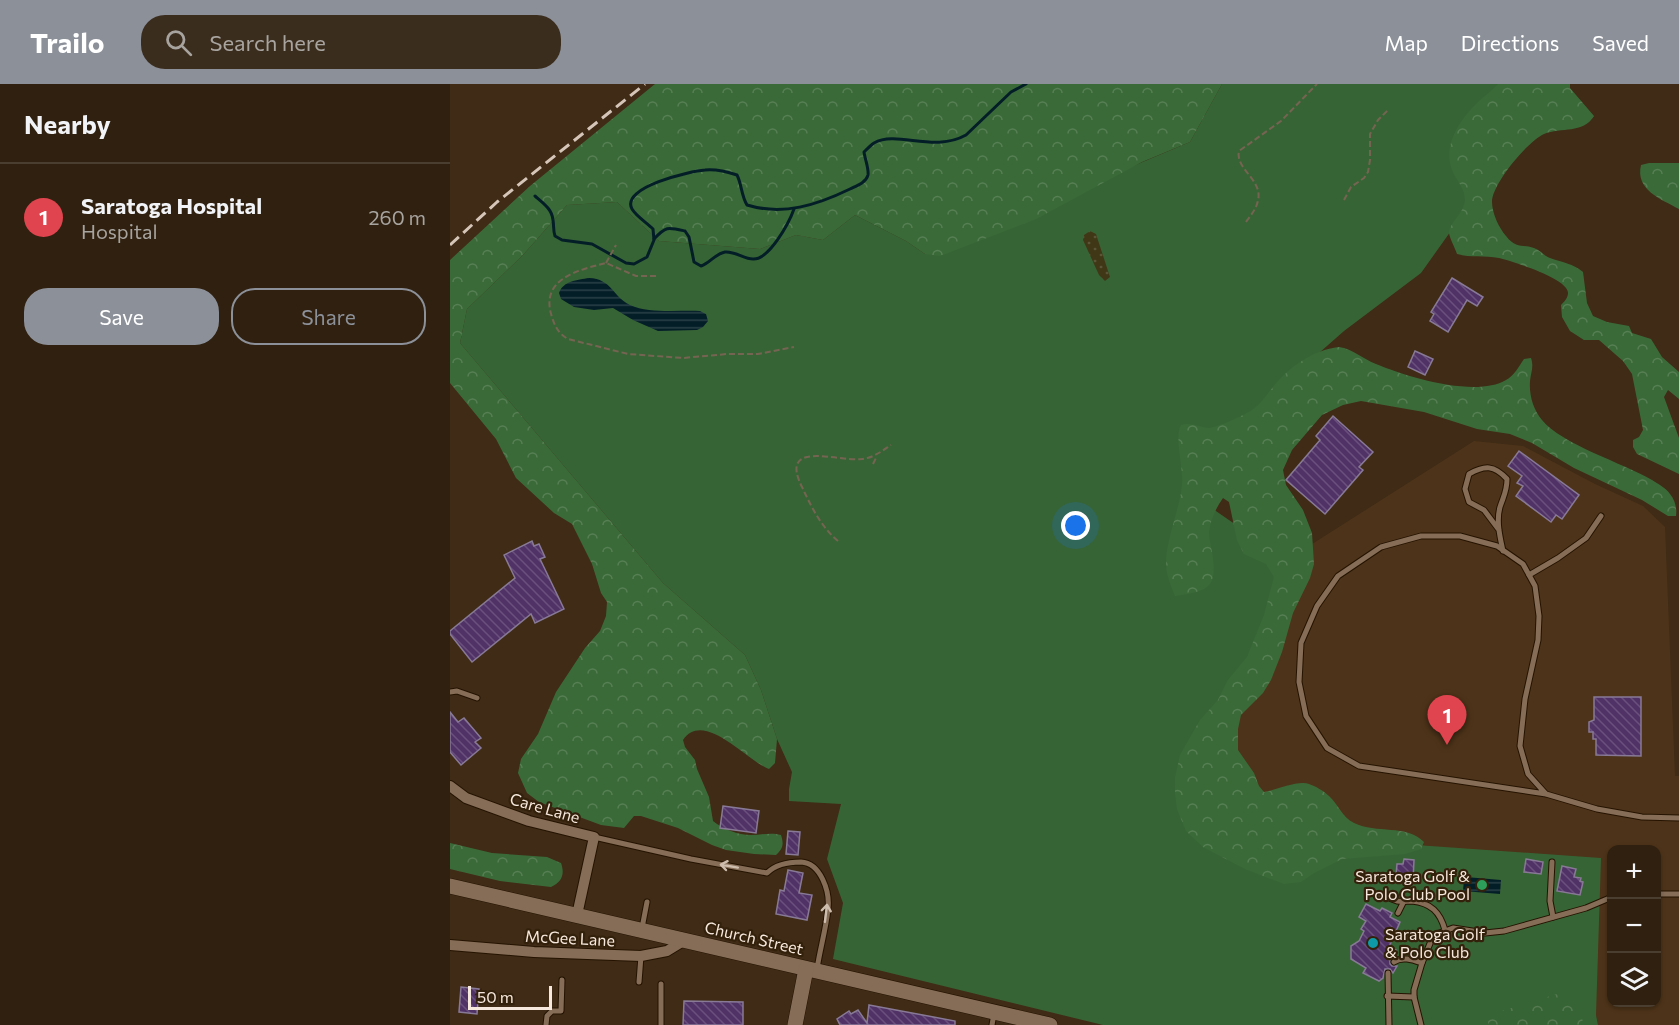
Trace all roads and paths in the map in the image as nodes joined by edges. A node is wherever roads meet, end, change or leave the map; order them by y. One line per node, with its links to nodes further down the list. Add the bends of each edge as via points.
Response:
1 (1317, 84): 4 (path, via 1281,121 1239,151 1239,158 1259,192)
2 (1389, 109): 3 (path, via 1370,134 1368,172 1351,187)
3 (1344, 200)
4 (1246, 222)
5 (616, 245): 6 (path)
6 (606, 263): 7 (path, via 636,276); 8 (path, via 564,277 550,294 550,314 561,335 568,339 628,354 683,358 759,354)
7 (656, 276)
8 (794, 347)
9 (891, 445): 10 (path)
10 (878, 454): 11 (path); 14 (path, via 846,460 809,456 797,463 795,470 815,513)
11 (873, 464)
12 (1601, 516): 16 (lane, via 1586,538)
13 (1499, 530): 13 (lane, via 1507,478 1497,469 1482,467 1469,474 1465,489 1469,502 1484,510); 15 (lane)
14 (838, 541)
15 (1503, 550): 16 (lane, via 1523,564); 20 (lane, via 1460,536 1421,536 1382,547 1338,576 1317,606 1301,643 1299,682 1306,716 1327,748 1359,766)
16 (1529, 575): 20 (lane, via 1535,586 1538,640 1520,746 1528,774)
17 (450, 692): 18 (lane)
18 (477, 698)
19 (450, 786): 22 (street, Care Lane, via 465,798 529,821)
20 (1546, 794): 21 (lane, via 1597,810)
21 (1679, 818)
22 (594, 837): 32 (street, Care Lane); 41 (lane, one-way to 22, via 828,907 817,868 808,863 791,863 774,866 767,873)
23 (1552, 862): 33 (lane)
24 (450, 886): 32 (main road, Church Street)
25 (1374, 894): 30 (lane)
26 (1661, 894): 27 (lane)
27 (1679, 894)
28 (1607, 899): 33 (lane)
29 (647, 902): 34 (lane)
30 (1404, 902): 31 (lane); 35 (lane, via 1430,905)
31 (1398, 913)
32 (577, 915): 34 (main road, Church Street)
33 (1553, 917): 35 (lane, via 1485,933)
34 (642, 930): 36 (main road, Church Street)
35 (1446, 930): 40 (lane, via 1431,941)
36 (686, 940): 38 (street, McGee Lane, via 667,951); 41 (main road, Church Street)
37 (450, 945): 38 (street, McGee Lane)
38 (641, 956): 44 (lane)
39 (1394, 962): 40 (lane, via 1405,959)
40 (1422, 963): 47 (lane)
41 (811, 970): 48 (main road, Church Street); 51 (main road)
42 (1388, 973): 46 (lane)
43 (562, 980): 49 (lane, via 561,1011 552,1011)
44 (639, 982)
45 (661, 984): 50 (lane)
46 (1388, 996): 47 (lane); 53 (lane)
47 (1414, 997): 54 (lane)
48 (993, 1019): 52 (main road, Church Street)
49 (546, 1025)
50 (661, 1025)
51 (795, 1025)
52 (1050, 1025)
53 (1389, 1025)
54 (1421, 1025)

